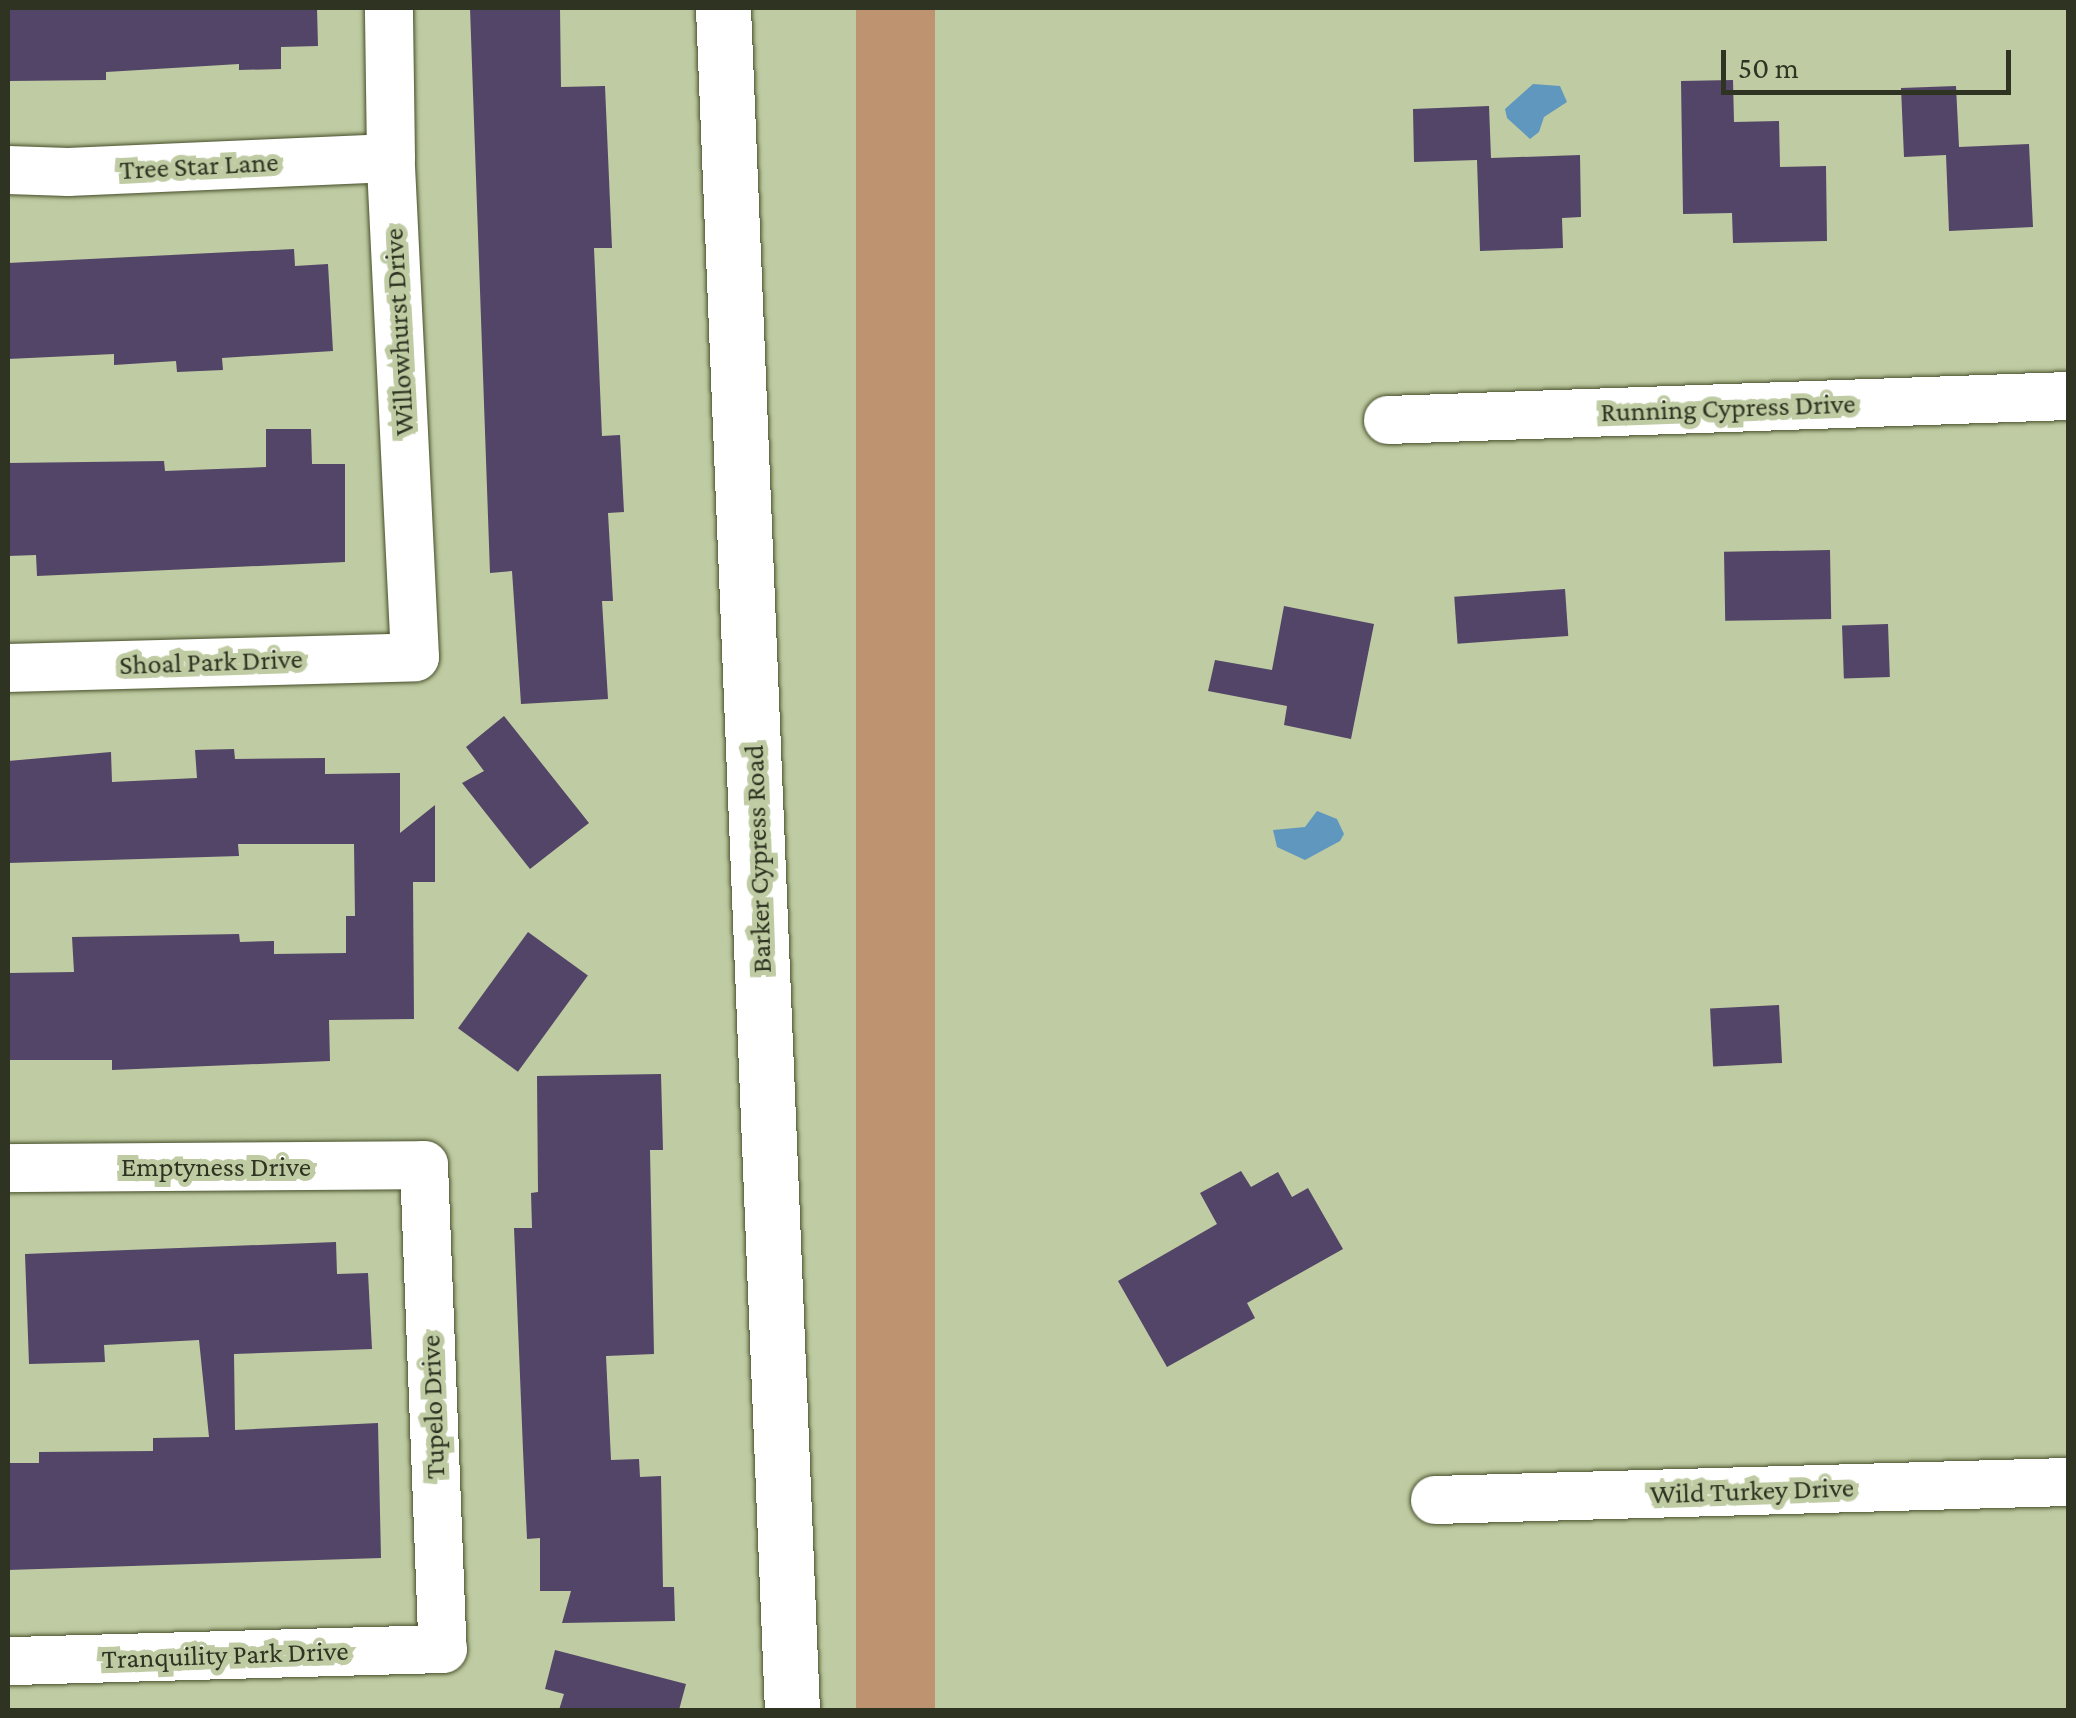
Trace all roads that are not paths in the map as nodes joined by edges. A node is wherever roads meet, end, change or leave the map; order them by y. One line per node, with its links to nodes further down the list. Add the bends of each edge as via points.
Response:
1 (389, 8): 3 (street, Willowhurst Drive)
2 (723, 8): 15 (street, Barker Cypress Road)
3 (391, 158): 4 (street, Tree Star Lane); 7 (street, Willowhurst Drive)
4 (8, 170)
5 (2068, 396): 6 (street, Running Cypress Drive)
6 (1388, 420)
7 (415, 656): 8 (street, Shoal Park Drive)
8 (8, 668)
9 (424, 1165): 10 (street, Emptyness Drive); 13 (street, Tupelo Drive)
10 (8, 1168)
11 (2068, 1482): 12 (street, Wild Turkey Drive)
12 (1435, 1500)
13 (443, 1648): 14 (street, Tranquility Park Drive)
14 (8, 1661)
15 (792, 1710)

